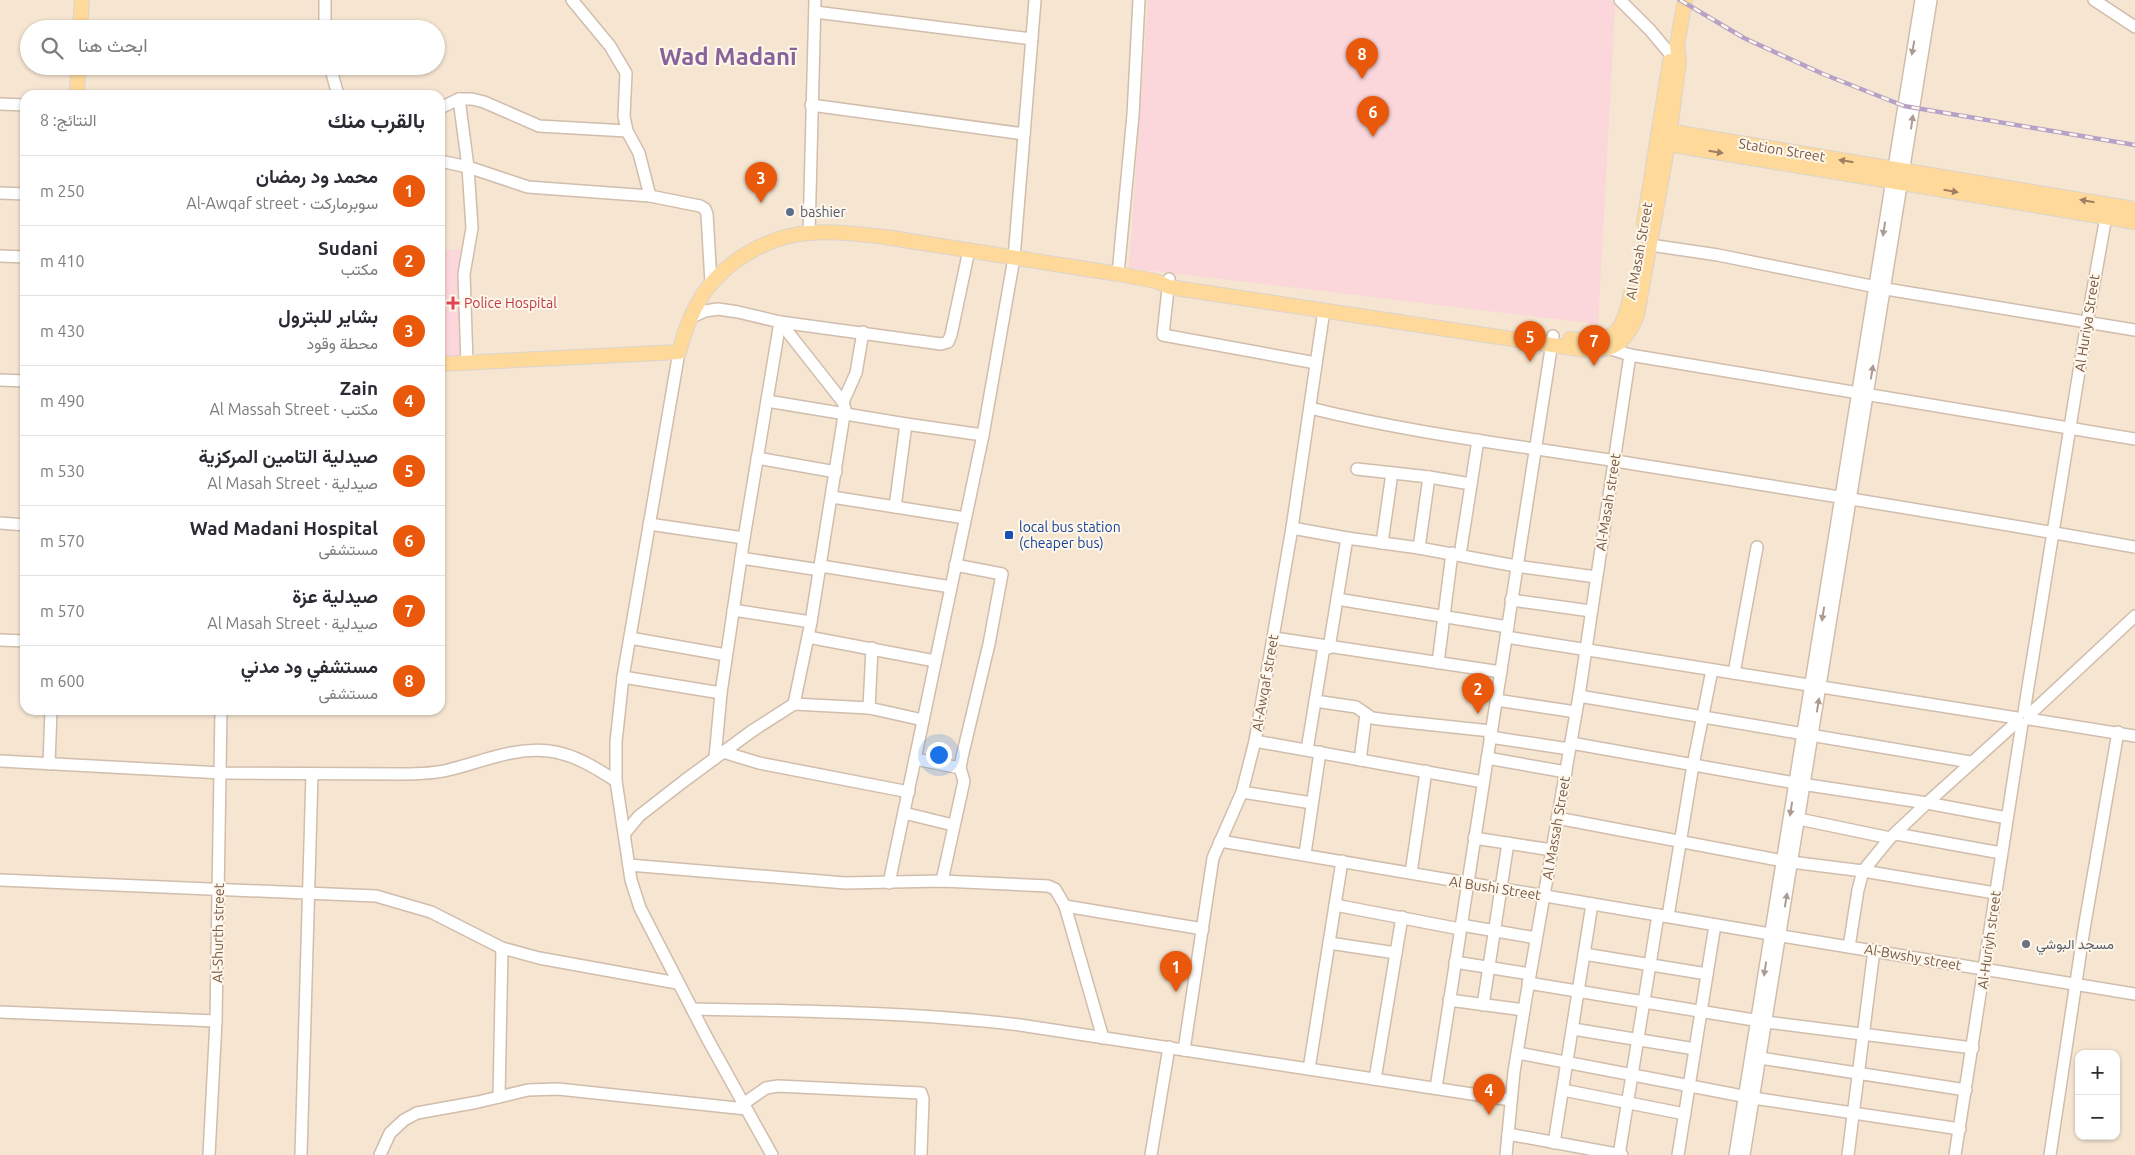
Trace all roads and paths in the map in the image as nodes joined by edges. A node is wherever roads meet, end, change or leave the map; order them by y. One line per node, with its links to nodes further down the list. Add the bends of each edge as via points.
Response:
1 (82, 0): 13 (main road)
2 (325, 0): 14 (street)
3 (572, 0): 27 (street, via 610,46 626,73 623,109)
4 (815, 0): 12 (street)
5 (1035, 0): 16 (street)
6 (1139, 0): 45 (street, via 1133,115)
7 (1620, 0): 17 (street)
8 (1685, 0): 17 (main road)
9 (1921, 0): 32 (street, one-way to 32)
10 (1931, 0): 32 (street, one-way to 10)
11 (2098, 1): 15 (street)
12 (815, 12): 16 (street); 25 (street)
13 (81, 20)
14 (325, 20)
15 (2135, 27)
16 (1032, 38): 28 (street)
17 (1676, 54): 29 (main road)
18 (78, 75): 20 (main road)
19 (332, 75): 21 (street)
20 (77, 90)
21 (337, 90)
22 (459, 99): 26 (street); 27 (street, via 484,102 539,126); 31 (street)
23 (0, 104): 24 (street)
24 (20, 105)
25 (812, 105): 28 (street); 39 (street)
26 (445, 106)
27 (627, 131): 35 (street, via 637,149)
28 (1024, 134): 44 (street)
29 (1664, 137): 32 (main road, Station Street); 40 (main road, Al Masah Street); 57 (main road, Al Masah Street, via 1627,312)
30 (445, 161): 31 (street)
31 (468, 167): 35 (street, via 528,187); 60 (street, via 472,228 464,274)
32 (1899, 176): 37 (main road, Station Street); 48 (street)
33 (0, 193): 34 (street)
34 (20, 194)
35 (650, 196): 46 (street, via 705,209)
36 (2135, 209): 37 (main road)
37 (2107, 211): 38 (main road); 53 (street, Al Huriya Street)
38 (2135, 222)
39 (809, 233): 41 (main road, via 885,237); 46 (main road, via 760,247)
40 (1650, 245): 48 (street, via 1718,255); 57 (main road, Al Masah Street, via 1634,324 1621,341)
41 (969, 250): 44 (main road); 55 (street, via 948,342 941,344)
42 (0, 256): 43 (street)
43 (20, 257)
44 (1014, 258): 45 (main road); 71 (street)
45 (1118, 274): 47 (main road)
46 (711, 283): 51 (main road)
47 (1165, 283): 49 (main road); 50 (main road); 61 (street, via 1162,335)
48 (1880, 288): 53 (street); 65 (street)
49 (1324, 310): 50 (main road); 61 (street, Al-Awqaf street)
50 (1387, 315): 56 (main road)
51 (690, 318): 52 (street, via 718,309); 58 (main road)
52 (780, 322): 55 (street); 66 (street); 67 (street)
53 (2087, 322): 54 (street); 70 (street, Al Huriya Street)
54 (2135, 330)
55 (863, 332): 67 (street, via 856,373)
56 (1552, 340): 57 (main road); 74 (street)
57 (1608, 343): 59 (street)
58 (679, 352): 60 (main road); 87 (street)
59 (1630, 355): 65 (street); 76 (street, Al-Masah street)
60 (467, 363): 62 (main road)
61 (1316, 363): 68 (street, Al-Awqaf street)
62 (445, 364)
63 (0, 380): 64 (street)
64 (20, 381)
65 (1863, 393): 70 (street); 83 (street)
66 (767, 400): 67 (street); 75 (street)
67 (844, 408): 69 (street); 78 (street)
68 (1310, 408): 73 (street, via 1360,421); 89 (street, Al-Awqaf street)
69 (906, 424): 71 (street); 84 (street)
70 (2071, 428): 72 (street); 90 (street, Al Huriya Street)
71 (983, 435): 85 (street)
72 (2135, 439)
73 (1478, 440): 74 (street); 81 (street)
74 (1534, 449): 76 (street); 100 (street)
75 (757, 458): 78 (street); 91 (street)
76 (1614, 461): 83 (street); 102 (street, Al-Masah street)
77 (1357, 469): 79 (street)
78 (836, 472): 82 (street)
79 (1392, 473): 80 (street); 93 (street)
80 (1429, 477): 81 (street); 96 (street)
81 (1470, 484): 97 (street)
82 (832, 497): 84 (street); 101 (street)
83 (1846, 499): 90 (street); 127 (street)
84 (895, 507): 85 (street)
85 (965, 518): 99 (street)
86 (0, 524): 88 (street)
87 (649, 524): 91 (street); 113 (street)
88 (20, 525)
89 (1292, 528): 92 (street); 114 (street, Al-Awqaf street)
90 (2053, 533): 95 (street); 139 (street, Al-Huriyh street)
91 (744, 538): 98 (street)
92 (1347, 538): 93 (street); 104 (street)
93 (1382, 543): 96 (street)
94 (1757, 547): 125 (street)
95 (2135, 547)
96 (1419, 548): 97 (street)
97 (1456, 554): 100 (street); 108 (street)
98 (741, 558): 101 (street); 106 (street)
99 (955, 565): 103 (street); 157 (street, via 1002,574)
100 (1516, 566): 102 (street); 105 (street)
101 (820, 568): 103 (street); 110 (street)
102 (1596, 577): 107 (street, Al-Masah street)
103 (951, 587): 121 (street)
104 (1337, 599): 108 (street); 117 (street)
105 (1511, 600): 107 (street); 111 (street)
106 (733, 610): 110 (street); 120 (street)
107 (1591, 612): 119 (street, Al-Masah street)
108 (1444, 615): 111 (street); 122 (street)
109 (2135, 616): 139 (street)
110 (812, 622): 112 (street)
111 (1507, 632): 119 (street); 124 (street)
112 (808, 637): 118 (street); 132 (street)
113 (630, 638): 120 (street); 126 (street)
114 (1274, 638): 117 (street); 145 (street, Al-Awqaf street)
115 (0, 640): 116 (street)
116 (20, 641)
117 (1326, 647): 122 (street); 131 (street)
118 (872, 648): 121 (street); 133 (street)
119 (1585, 650): 123 (street); 129 (street, Al Massah Street)
120 (726, 655): 128 (street)
121 (935, 661): 140 (street)
122 (1438, 663): 124 (street)
123 (1712, 670): 125 (street); 138 (street)
124 (1501, 672): 130 (street)
125 (1734, 673): 127 (street)
126 (624, 677): 128 (street); 162 (street)
127 (1816, 686): 139 (street); 143 (street)
128 (721, 693): 149 (street)
129 (1579, 696): 134 (street, Al Massah Street); 138 (street)
130 (1496, 700): 134 (street); 142 (street)
131 (1315, 701): 135 (street, via 1356,707); 147 (street)
132 (794, 704): 133 (street); 149 (street)
133 (869, 708): 140 (street)
134 (1576, 712): 146 (street, Al Massah Street)
135 (1366, 714): 142 (street, via 1387,720); 152 (street)
136 (51, 715): 155 (street)
137 (221, 715): 160 (street, Al-Shurth street)
138 (1703, 718): 143 (street); 156 (street)
139 (2023, 718): 141 (street); 154 (street); 171 (street, Al-Huriyh street)
140 (924, 720): 151 (street)
141 (2118, 732): 144 (street); 221 (street)
142 (1491, 734): 146 (street); 150 (street)
143 (1808, 735): 154 (street); 164 (street)
144 (2135, 736)
145 (1255, 741): 147 (street); 166 (street, Al-Awqaf street)
146 (1570, 746): 156 (street); 159 (street, Al Massah Street)
147 (1308, 750): 148 (street)
148 (1320, 752): 152 (street); 167 (street)
149 (719, 755): 165 (street); 174 (street, via 639,816)
150 (1487, 758): 159 (street); 163 (street)
151 (915, 759): 157 (street); 165 (street)
152 (1360, 760): 158 (street)
153 (0, 761): 155 (street)
154 (1970, 762): 168 (street)
155 (49, 764): 160 (street)
156 (1693, 765): 164 (street); 178 (street)
157 (960, 768): 173 (street, via 964,782)
158 (1426, 772): 163 (street); 187 (street)
159 (1566, 772): 170 (street, Al Massah Street)
160 (222, 773): 161 (street); 192 (street, Al-Shurth street)
161 (312, 774): 162 (street, via 430,773 506,753 550,751 593,766); 194 (street)
162 (616, 781): 174 (street)
163 (1483, 782): 176 (street)
164 (1800, 784): 168 (street); 172 (street); 184 (street, one-way to 184)
165 (909, 792): 169 (street)
166 (1242, 792): 167 (street); 177 (street, Al-Awqaf street)
167 (1312, 803): 182 (street)
168 (1927, 803): 171 (street); 175 (street)
169 (904, 813): 173 (street); 190 (street)
170 (1557, 818): 178 (street); 180 (street, Al Massah Street)
171 (2007, 818): 181 (street, Al-Huriyh street)
172 (1799, 819): 175 (street); 184 (street)
173 (953, 825): 189 (street)
174 (625, 833): 185 (street)
175 (1893, 836): 181 (street); 186 (street)
176 (1474, 838): 179 (street); 191 (street)
177 (1220, 841): 182 (street, Al Bushi Street); 204 (street, Al-Awqaf street, via 1213,858)
178 (1681, 842): 184 (street); 200 (street)
179 (1508, 843): 180 (street); 193 (street)
180 (1552, 850): 196 (street, Al Massah Street)
181 (2001, 853): 195 (street, Al-Huriyh street)
182 (1305, 854): 183 (street, Al Bushi Street)
183 (1342, 861): 187 (street, Al Bushi Street); 199 (street)
184 (1787, 861): 186 (street); 206 (street)
185 (629, 865): 190 (street, via 806,881); 220 (street, via 640,908)
186 (1863, 871): 195 (street); 209 (street)
187 (1411, 873): 191 (street, Al Bushi Street)
188 (0, 880): 192 (street)
189 (942, 881): 190 (street); 198 (street, via 1048,886 1054,889)
190 (889, 883)
191 (1467, 883): 193 (street, Al Bushi Street); 203 (street)
192 (219, 889): 194 (street); 231 (street, Al-Shurth street)
193 (1501, 889): 196 (street, Al Bushi Street); 205 (street)
194 (308, 893): 210 (street, via 376,896 431,912); 264 (street)
195 (1995, 893): 217 (street, Al-Huriyh street)
196 (1544, 896): 197 (street, Al Bushi Street); 207 (street, Al Massah Street)
197 (1592, 904): 200 (street, Al Bushi Street); 213 (street)
198 (1064, 906): 204 (street); 235 (street)
199 (1335, 906): 201 (street); 208 (street)
200 (1663, 916): 202 (street, Al Bushi Street); 215 (street)
201 (1402, 917): 203 (street); 212 (street)
202 (1715, 925): 206 (street, Al Bushi Street); 218 (street)
203 (1460, 927): 205 (street); 214 (street)
204 (1203, 929): 240 (street, Al-Awqaf street)
205 (1495, 931): 207 (street); 216 (street)
206 (1775, 935): 209 (street, Al-Bwshy street); 232 (street)
207 (1536, 938): 219 (street, Al Massah Street)
208 (1329, 943): 212 (street); 244 (street)
209 (1849, 947): 211 (street, Al-Bwshy street)
210 (502, 948): 220 (street, via 539,958); 252 (street)
211 (1874, 950): 217 (street, Al-Bwshy street); 234 (street)
212 (1396, 954): 247 (street)
213 (1584, 954): 215 (street); 222 (street)
214 (1455, 962): 216 (street); 224 (street)
215 (1650, 965): 218 (street); 225 (street)
216 (1489, 968): 219 (street); 226 (street)
217 (1985, 970): 221 (street, Al-Bwshy street); 238 (street, Al-Huriyh street)
218 (1707, 974): 229 (street)
219 (1529, 978): 222 (street); 228 (street, Al Massah Street)
220 (677, 983): 227 (street)
221 (2077, 984): 223 (street, Al-Bwshy street); 275 (street)
222 (1578, 991): 225 (street); 233 (street)
223 (2135, 994)
224 (1449, 1000): 226 (street); 249 (street)
225 (1644, 1001): 229 (street); 236 (street)
226 (1484, 1005): 228 (street)
227 (692, 1009): 235 (street, via 852,1011 948,1017 1020,1024); 256 (street)
228 (1524, 1010): 241 (street, Al Massah Street)
229 (1702, 1011): 232 (street); 239 (street)
230 (0, 1012): 231 (street)
231 (216, 1021): 263 (street, Al-Shurth street)
232 (1761, 1021): 234 (street); 242 (street); 253 (street)
233 (1573, 1029): 236 (street); 243 (street)
234 (1864, 1034): 238 (street); 245 (street)
235 (1103, 1038): 237 (street)
236 (1638, 1039): 239 (street); 246 (street)
237 (1169, 1047): 240 (street); 267 (street)
238 (1973, 1048): 251 (street, Al-Huriyh street)
239 (1696, 1049): 248 (street)
240 (1184, 1050): 244 (street)
241 (1518, 1053): 243 (street); 254 (street, Al Massah Street)
242 (1760, 1058): 245 (street); 253 (street)
243 (1567, 1063): 246 (street); 250 (street)
244 (1309, 1069): 247 (street)
245 (1859, 1073): 251 (street); 257 (street)
246 (1633, 1075): 248 (street); 255 (street)
247 (1375, 1079): 249 (street)
248 (1690, 1086): 253 (street); 258 (street)
249 (1436, 1088): 254 (street)
250 (1563, 1090): 255 (street); 261 (street)
251 (1966, 1090): 259 (street, Al-Huriyh street)
252 (499, 1097): 256 (street, via 528,1090 558,1089); 265 (street, via 417,1113 390,1133)
253 (1749, 1097): 257 (street); 271 (street); 272 (street)
254 (1511, 1100): 260 (street, Al Massah Street)
255 (1628, 1103): 258 (street); 269 (street)
256 (744, 1107): 262 (street, via 766,1088 778,1086 921,1093); 266 (street)
257 (1854, 1113): 259 (street); 273 (street)
258 (1685, 1114): 270 (street)
259 (1960, 1129): 274 (street, Al-Huriyh street)
260 (1508, 1134): 261 (street); 268 (street, Al Massah Street)
261 (1554, 1143): 269 (street)
262 (921, 1153)
263 (209, 1155)
264 (301, 1155)
265 (380, 1155)
266 (772, 1155)
267 (1151, 1155)
268 (1506, 1155)
269 (1621, 1155)
270 (1678, 1155)
271 (1735, 1155)
272 (1744, 1155)
273 (1848, 1155)
274 (1955, 1155)
275 (2050, 1155)

